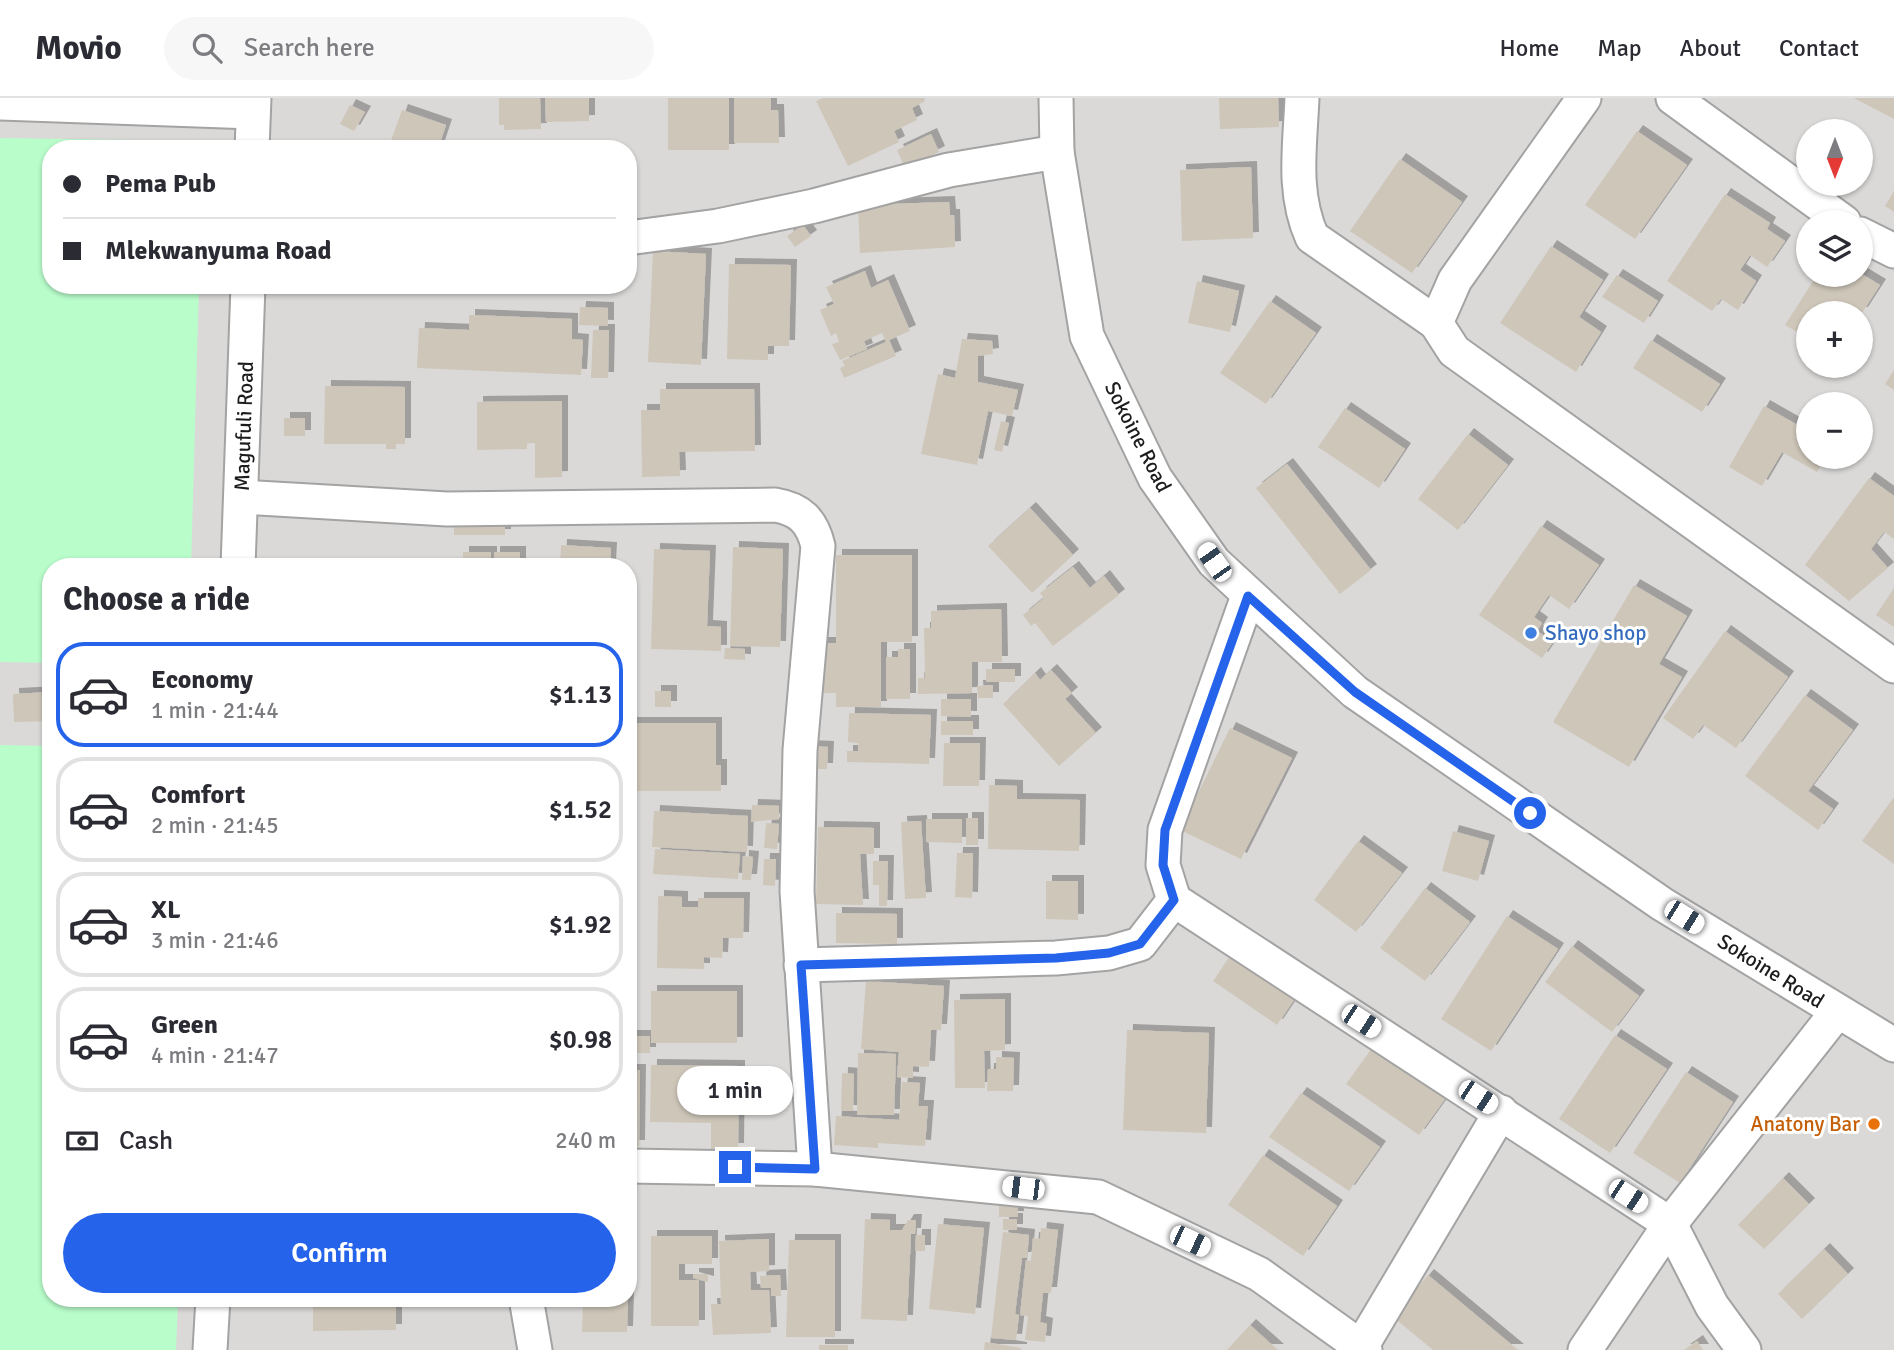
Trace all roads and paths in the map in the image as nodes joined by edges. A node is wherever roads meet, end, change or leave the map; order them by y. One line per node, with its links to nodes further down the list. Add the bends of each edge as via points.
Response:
1 (1056, 98): 8 (street, Sokoine Road)
2 (1302, 98): 14 (street, via 1298,191 1312,237)
3 (1584, 98): 14 (street, via 1455,280)
4 (1673, 98): 9 (street)
5 (0, 103): 6 (street)
6 (254, 105): 7 (street)
7 (253, 140)
8 (1057, 152): 10 (street, via 949,170 718,226); 17 (street, Sokoine Road, via 1087,336 1155,478 1214,562)
9 (1827, 210)
10 (637, 237)
11 (1873, 240): 12 (street)
12 (1894, 251)
13 (248, 294): 15 (street, Magufuli Road)
14 (1436, 323): 18 (street, via 1454,351)
15 (241, 497): 16 (street, Magufuli Road); 20 (street, via 447,509 775,505 803,516 814,530 818,546 800,750 797,891)
16 (238, 558)
17 (1248, 596): 19 (street, via 1165,830 1163,865); 21 (street, Sokoine Road, via 1355,692 1662,904)
18 (1894, 666)
19 (1174, 900): 20 (street, via 1140,944 1109,953); 23 (street)
20 (801, 965): 25 (street)
21 (1837, 1012): 22 (street, Sokoine Road); 26 (street)
22 (1894, 1045)
23 (1501, 1112): 26 (street); 29 (street)
24 (637, 1166): 25 (street)
25 (815, 1169): 29 (street, via 1098,1197 1259,1273)
26 (1670, 1224): 32 (street); 33 (street, via 1712,1306)
27 (213, 1307): 30 (street)
28 (528, 1307): 31 (street)
29 (1363, 1348)
30 (211, 1350)
31 (535, 1350)
32 (1585, 1350)
33 (1744, 1350)

